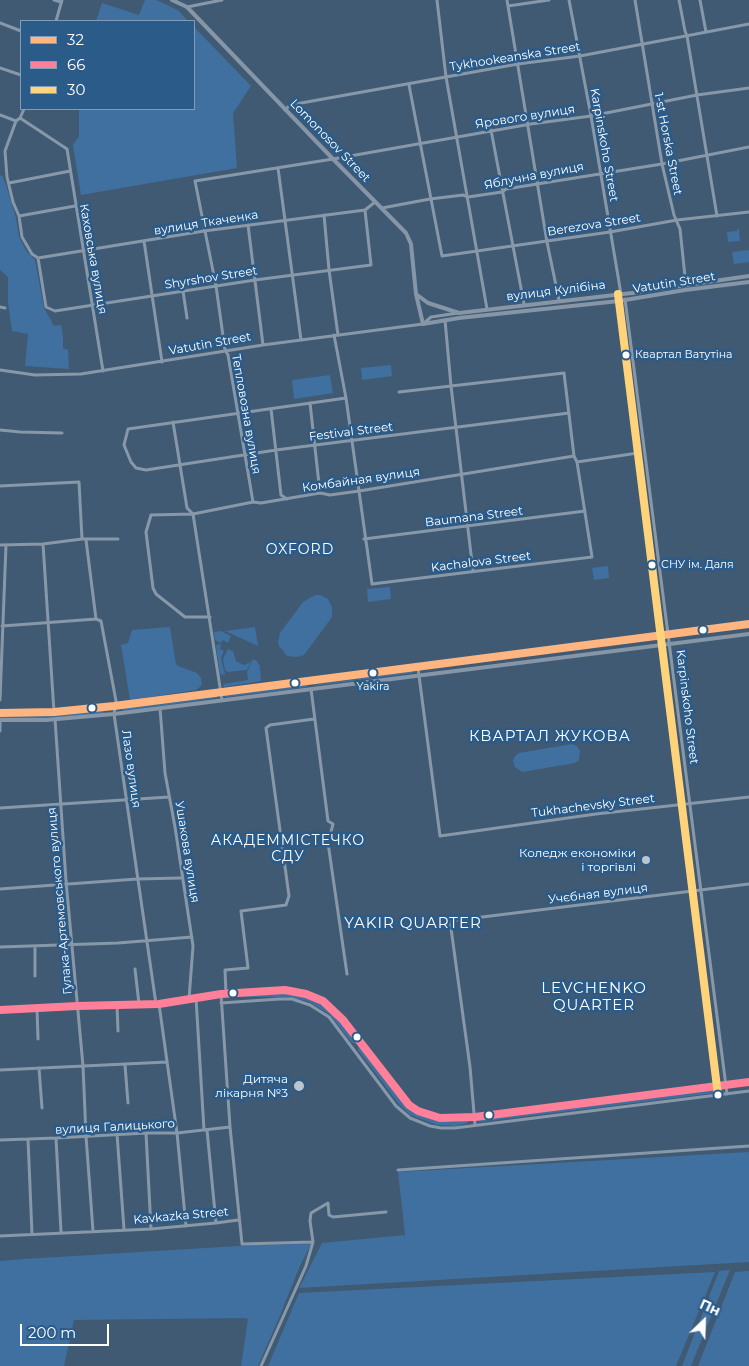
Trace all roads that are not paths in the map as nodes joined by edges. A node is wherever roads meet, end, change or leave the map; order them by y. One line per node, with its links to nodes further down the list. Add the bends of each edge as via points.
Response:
1 (54, 0): 11 (street)
2 (172, 0): 13 (main road, Lomonosov Street)
3 (222, 0): 13 (street)
4 (437, 0): 25 (street)
5 (507, 0): 12 (street)
6 (549, 0): 12 (street)
7 (569, 0): 21 (street, Karpinskoho Street)
8 (634, 0): 20 (street, 1-st Horska Street)
9 (679, 0): 19 (street)
10 (700, 0): 18 (street)
11 (62, 1): 14 (street)
12 (508, 6): 22 (street)
13 (187, 7): 31 (main road, Lomonosov Street)
14 (56, 20)
15 (0, 23): 17 (street)
16 (749, 24): 18 (street, Tykhookeanska Street)
17 (20, 31)
18 (706, 32): 19 (street, Tykhookeanska Street)
19 (687, 36): 20 (street, Tykhookeanska Street); 28 (street)
20 (642, 43): 21 (street, Tykhookeanska Street); 29 (street, 1-st Horska Street)
21 (580, 56): 22 (street, Tykhookeanska Street); 33 (street, Karpinskoho Street)
22 (518, 64): 25 (street, Tykhookeanska Street); 36 (street)
23 (0, 68): 24 (street)
24 (20, 75)
25 (446, 77): 26 (street, Tykhookeanska Street); 38 (street)
26 (409, 85): 31 (street, Tykhookeanska Street, via 290,105); 39 (street)
27 (749, 88): 28 (street, Ярового вулиця)
28 (697, 96): 29 (street, Ярового вулиця); 41 (street)
29 (651, 105): 33 (street, Ярового вулиця); 43 (street, 1-st Horska Street)
30 (24, 110): 34 (street)
31 (285, 110): 42 (main road, Lomonosov Street)
32 (0, 115): 35 (street)
33 (591, 116): 36 (street, Ярового вулиця); 46 (street, Karpinskoho Street)
34 (20, 118): 35 (street); 45 (street, Каховська вулиця, via 67,149)
35 (16, 121): 48 (street, via 5,151)
36 (528, 124): 37 (street, Ярового вулиця); 49 (street)
37 (491, 130): 38 (street, Ярового вулиця); 50 (street)
38 (457, 136): 39 (street, Ярового вулиця); 51 (street)
39 (419, 144): 42 (street, Ярового вулиця); 52 (street)
40 (749, 147): 41 (street, Яблучна вулиця)
41 (708, 156): 43 (street, Яблучна вулиця); 60 (street)
42 (332, 159): 44 (street, Ярового вулиця); 53 (main road, Lomonosov Street)
43 (662, 164): 46 (street, Яблучна вулиця); 62 (street, 1-st Horska Street)
44 (278, 168): 47 (street, Ярового вулиця); 61 (street)
45 (70, 171): 48 (street); 54 (street, Каховська вулиця)
46 (600, 173): 49 (street, Яблучна вулиця); 65 (street, Karpinskoho Street)
47 (195, 181): 64 (street, Тепловозна вулиця)
48 (9, 183): 59 (street)
49 (538, 185): 50 (street, Яблучна вулиця); 67 (street)
50 (502, 192): 51 (street, Яблучна вулиця); 68 (street)
51 (468, 197): 52 (street, Яблучна вулиця); 70 (street)
52 (430, 199): 55 (street, Яблучна вулиця); 70 (street, Berezova Street, via 442,256)
53 (375, 202): 55 (main road, Lomonosov Street); 56 (street)
54 (75, 206): 59 (street); 69 (street, Каховська вулиця)
55 (382, 208): 81 (main road, Lomonosov Street, via 409,238)
56 (365, 210): 58 (street, вулиця Ткаченка); 72 (street, Shyrshov Street, via 371,265)
57 (749, 212): 60 (street, Berezova Street)
58 (324, 215): 61 (street, вулиця Ткаченка); 72 (street)
59 (19, 216): 71 (street, via 22,237)
60 (717, 216): 62 (street, Berezova Street)
61 (285, 220): 63 (street, вулиця Ткаченка); 73 (street)
62 (677, 220): 65 (street, Berezova Street); 77 (street, 1-st Horska Street)
63 (248, 225): 64 (street, вулиця Ткаченка); 75 (street)
64 (204, 231): 66 (street, вулиця Ткаченка); 78 (street, Тепловозна вулиця)
65 (610, 232): 67 (street, Berezova Street); 82 (street, Karpinskoho Street)
66 (144, 242): 69 (street, вулиця Ткаченка); 83 (street)
67 (547, 242): 68 (street, Berezova Street); 84 (street)
68 (512, 246): 70 (street, Berezova Street); 88 (street)
69 (82, 251): 71 (street, вулиця Ткаченка); 87 (street, Каховська вулиця)
70 (477, 251): 91 (street)
71 (38, 258): 87 (street, Shyrshov Street, via 46,307 54,311)
72 (329, 270): 73 (street, Shyrshov Street); 96 (street)
73 (292, 275): 75 (street, Shyrshov Street); 97 (street)
74 (749, 276): 77 (main road, Vatutin Street)
75 (255, 280): 78 (street, Shyrshov Street); 98 (street)
76 (749, 282): 79 (main road, Vatutin Street)
77 (686, 284): 79 (street, 1-st Horska Street); 82 (main road, вулиця Кулібіна)
78 (216, 286): 80 (street, Shyrshov Street); 99 (street, Тепловозна вулиця)
79 (685, 290): 85 (main road, Vatutin Street)
80 (184, 291): 83 (street, Shyrshov Street); 93 (street)
81 (416, 294): 92 (main road, via 428,303); 95 (main road, Lomonosov Street)
82 (621, 294): 84 (main road, вулиця Кулібіна); 85 (street, Karpinskoho Street); 86 (street, Karpinskoho Street)
83 (153, 295): 87 (street, Shyrshov Street); 100 (street)
84 (559, 300): 88 (main road, вулиця Кулібіна)
85 (626, 300): 86 (main road, Vatutin Street); 144 (street, Karpinskoho Street)
86 (619, 301): 94 (main road, Vatutin Street); 117 (street, Karpinskoho Street)
87 (92, 304): 102 (street, Каховська вулиця)
88 (524, 304): 91 (main road, вулиця Кулібіна)
89 (0, 307): 90 (street)
90 (5, 308)
91 (487, 309): 92 (main road, Vatutin Street)
92 (458, 313): 95 (street, Vatutin Street, via 431,317)
93 (187, 318)
94 (446, 320): 95 (main road, Vatutin Street); 103 (street)
95 (423, 324): 96 (street, Vatutin Street)
96 (336, 335): 97 (street, Vatutin Street); 105 (street)
97 (301, 340): 98 (street, Vatutin Street)
98 (263, 345): 99 (street, Vatutin Street)
99 (225, 350): 100 (street, Vatutin Street); 109 (street, Тепловозна вулиця)
100 (162, 362): 102 (street, Vatutin Street)
101 (0, 370): 102 (street, Vatutin Street, via 35,376)
102 (102, 371)
103 (451, 386): 104 (street); 108 (street, via 564,373); 111 (street)
104 (399, 392)
105 (346, 398): 106 (street); 114 (street)
106 (310, 404): 107 (street); 115 (street)
107 (271, 409): 109 (street); 116 (street)
108 (569, 413): 111 (street, Festival Street); 119 (street)
109 (238, 414): 110 (street); 118 (street, Тепловозна вулиця)
110 (173, 422): 121 (street); 121 (street, Festival Street, via 128,429 124,445 136,468 146,470)
111 (456, 428): 114 (street, Festival Street); 122 (street)
112 (0, 430): 113 (street)
113 (62, 433)
114 (352, 441): 115 (street, Festival Street); 124 (street)
115 (315, 446): 116 (street, Festival Street); 125 (street)
116 (276, 450): 118 (street, Festival Street); 126 (street, via 281,495)
117 (638, 453): 120 (street); 145 (street, Karpinskoho Street)
118 (245, 456): 121 (street, Festival Street); 127 (street, Тепловозна вулиця)
119 (574, 456): 120 (street); 122 (street, Комбайная вулиця)
120 (577, 462): 128 (street)
121 (179, 465): 129 (street, via 187,508)
122 (461, 474): 124 (street, Комбайная вулиця); 130 (street)
123 (0, 486): 133 (street, Лазо вулиця, via 78,482)
124 (359, 491): 125 (street, Комбайная вулиця); 132 (street)
125 (320, 493): 126 (street, Комбайная вулиця)
126 (287, 499): 127 (street, Комбайная вулиця)
127 (253, 502): 129 (street, Комбайная вулиця)
128 (585, 511): 130 (street, Baumana Street); 137 (street, Kachalova Street, via 592,557)
129 (193, 514): 138 (street); 138 (street, Комбайная вулиця, via 151,515 146,532 153,588 185,617)
130 (468, 527): 132 (street, Baumana Street); 137 (street)
131 (118, 539): 133 (street)
132 (364, 539): 137 (street, Kachalova Street, via 372,584)
133 (84, 540): 134 (street); 139 (street, Лазо вулиця)
134 (44, 544): 136 (street); 140 (street)
135 (0, 545): 136 (street)
136 (6, 545): 142 (street)
137 (473, 571)
138 (210, 617): 152 (street)
139 (96, 619): 140 (street); 155 (street, Лазо вулиця, via 101,621 116,701)
140 (49, 622): 142 (street); 157 (street)
141 (749, 624): 144 (main road)
142 (1, 626): 153 (street)
143 (749, 634): 146 (main road)
144 (669, 635): 145 (main road); 146 (street, Karpinskoho Street)
145 (661, 636): 147 (street, Karpinskoho Street); 148 (main road)
146 (670, 644): 147 (main road); 169 (street, Karpinskoho Street)
147 (662, 645): 149 (main road); 167 (street, Karpinskoho Street)
148 (418, 668): 149 (street); 150 (main road)
149 (418, 674): 151 (main road); 167 (street, Tukhachevsky Street, via 440,836)
150 (310, 680): 151 (main road); 152 (main road)
151 (311, 688): 154 (main road); 160 (street)
152 (221, 692): 154 (street); 155 (main road)
153 (0, 700)
154 (222, 700): 156 (main road)
155 (114, 706): 157 (main road); 159 (street, Лазо вулиця)
156 (160, 708): 159 (main road); 164 (street, Ушакова вулиця)
157 (54, 712): 158 (main road)
158 (0, 713)
159 (114, 714): 161 (main road); 166 (street, Лазо вулиця)
160 (314, 718): 184 (street, via 328,821 334,824 328,851); 187 (street, via 266,728 289,896 286,905 241,911 248,968 225,970)
161 (55, 719): 162 (main road); 168 (street, Гулака-Артемовського вулиця)
162 (0, 720): 163 (street)
163 (0, 731)
164 (169, 797): 166 (street); 171 (street, Ушакова вулиця)
165 (749, 797): 169 (street, Tukhachevsky Street)
166 (127, 801): 168 (street); 172 (street, Лазо вулиця)
167 (682, 804): 169 (street, Tukhachevsky Street); 177 (street, Karpinskoho Street)
168 (61, 805): 170 (street); 173 (street, Гулака-Артемовського вулиця)
169 (690, 805): 176 (street, Karpinskoho Street)
170 (0, 808)
171 (182, 878): 172 (street); 178 (street, Ушакова вулиця)
172 (137, 879): 173 (street); 179 (street, Лазо вулиця)
173 (66, 884): 175 (street); 180 (street, Гулака-Артемовського вулиця)
174 (749, 884): 176 (street, Учєбная вулиця)
175 (0, 889)
176 (701, 889): 177 (street, Учєбная вулиця); 205 (street, Karpinskoho Street)
177 (693, 891): 206 (street, Karpinskoho Street); 212 (street, Учєбная вулиця, via 450,921)
178 (192, 937): 179 (street); 189 (street, Ушакова вулиця)
179 (148, 940): 180 (street); 193 (street, Лазо вулиця)
180 (72, 945): 181 (street); 194 (street, Гулака-Артемовського вулиця)
181 (35, 946): 182 (street); 185 (street)
182 (0, 947)
183 (135, 970): 192 (street)
184 (347, 974)
185 (35, 976)
186 (221, 994): 187 (street); 188 (street); 190 (street)
187 (226, 994): 212 (street, via 285,990 322,1001 343,1020 409,1105 440,1118)
188 (196, 998): 189 (street); 215 (street)
189 (189, 999): 193 (street)
190 (221, 1003): 213 (street, via 292,999 310,1005 328,1017 407,1116 441,1128); 214 (street)
191 (117, 1004): 192 (street); 194 (street); 197 (street)
192 (139, 1004): 193 (street)
193 (158, 1004): 199 (street, Лазо вулиця)
194 (77, 1006): 195 (street); 201 (street, Гулака-Артемовського вулиця)
195 (37, 1008): 196 (street); 198 (street)
196 (0, 1010)
197 (118, 1030)
198 (38, 1039)
199 (167, 1062): 200 (street); 217 (street, Лазо вулиця)
200 (125, 1065): 201 (street); 210 (street)
201 (83, 1066): 202 (street); 219 (street, Гулака-Артемовського вулиця)
202 (39, 1068): 203 (street); 211 (street)
203 (0, 1070)
204 (749, 1082): 205 (street)
205 (726, 1085): 206 (street); 208 (street, Karpinskoho Street)
206 (717, 1086): 209 (street, Karpinskoho Street); 212 (street)
207 (749, 1091): 208 (street)
208 (728, 1094): 209 (street)
209 (718, 1095): 213 (street)
210 (128, 1103)
211 (42, 1108)
212 (475, 1117): 213 (street)
213 (476, 1125)
214 (230, 1127): 215 (street, вулиця Галицького); 226 (street)
215 (206, 1130): 217 (street, вулиця Галицького); 227 (street)
216 (146, 1133): 217 (street, вулиця Галицького); 218 (street, вулиця Галицького); 230 (street)
217 (177, 1133): 228 (street, Лазо вулиця)
218 (117, 1134): 219 (street, вулиця Галицького); 229 (street)
219 (86, 1136): 220 (street, вулиця Галицького); 231 (street, Гулака-Артемовського вулиця)
220 (56, 1138): 221 (street, вулиця Галицького); 232 (street)
221 (28, 1139): 222 (street, вулиця Галицького); 233 (street)
222 (0, 1140)
223 (749, 1146): 224 (street)
224 (398, 1170)
225 (386, 1212): 235 (street, via 333,1217 329,1215 328,1203 311,1212)
226 (238, 1220): 227 (street, Kavkazka Street); 235 (street, Kavkazka Street, via 242,1244)
227 (216, 1223): 228 (street, Kavkazka Street)
228 (186, 1226): 230 (street, Kavkazka Street)
229 (124, 1229): 230 (street, Kavkazka Street); 231 (street, Kavkazka Street)
230 (151, 1229)
231 (93, 1231): 232 (street, Kavkazka Street)
232 (61, 1232): 233 (street, Kavkazka Street)
233 (32, 1234): 234 (street, Kavkazka Street)
234 (0, 1236)
235 (313, 1242): 236 (street, via 306,1266)
236 (261, 1366)

